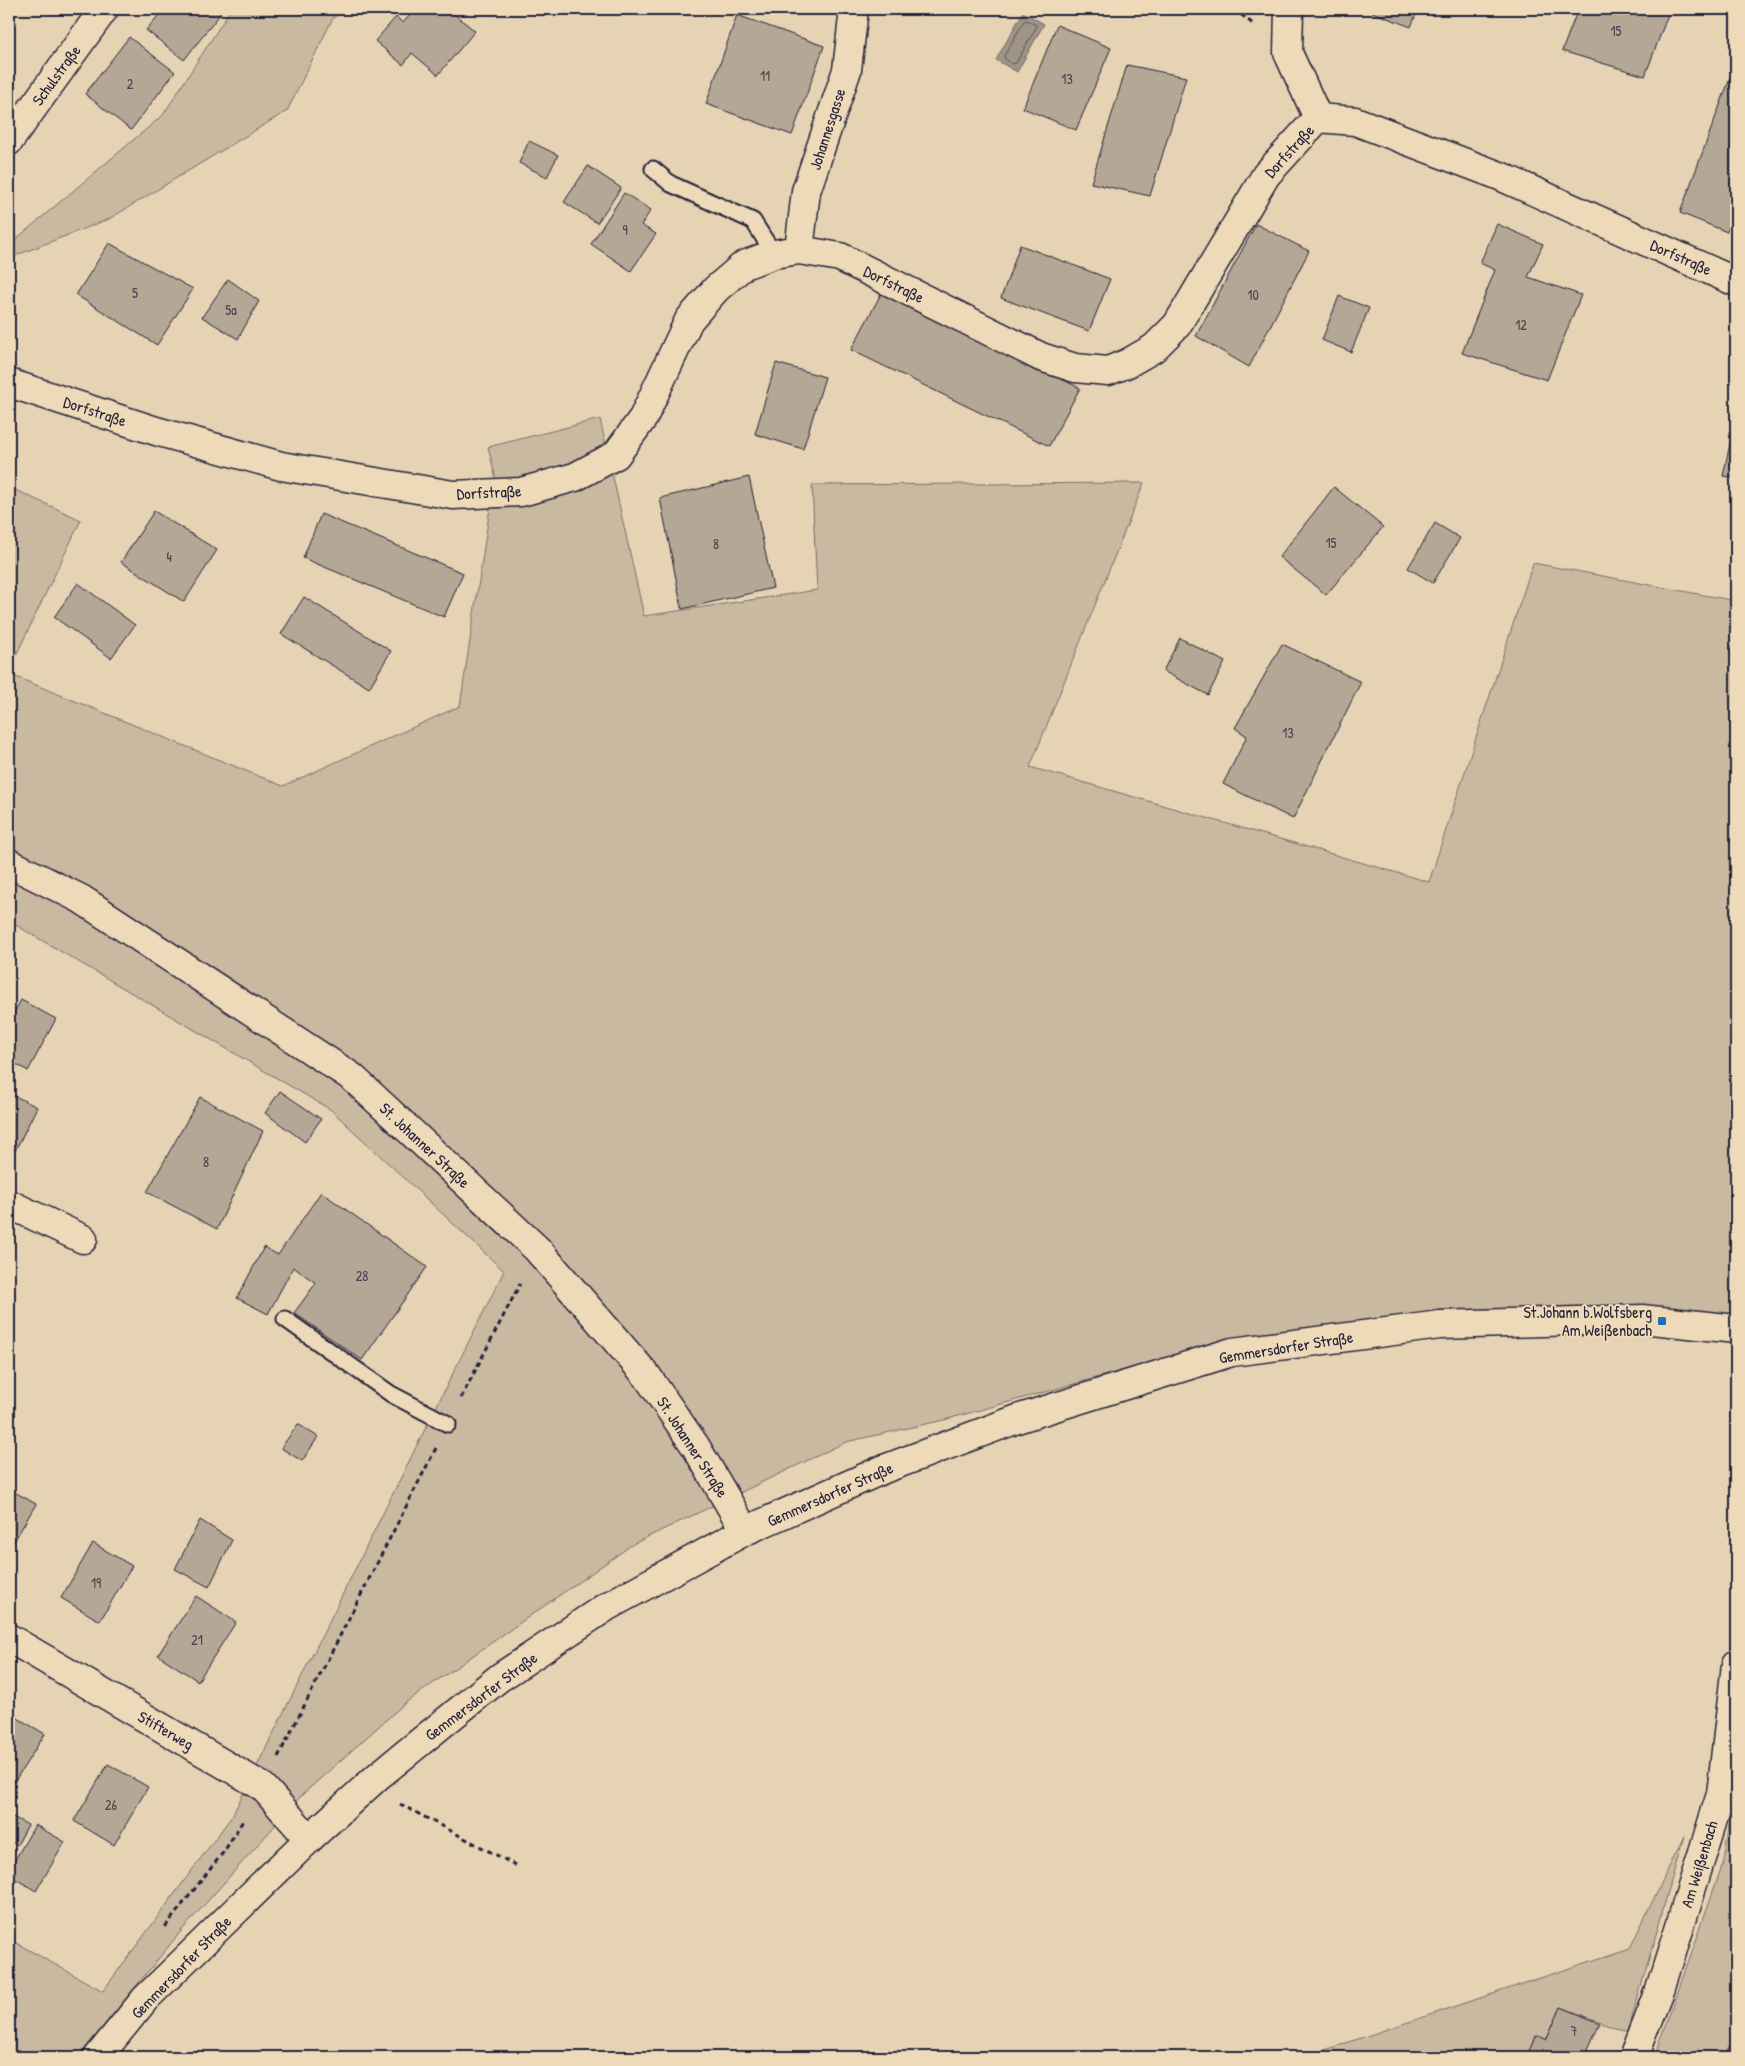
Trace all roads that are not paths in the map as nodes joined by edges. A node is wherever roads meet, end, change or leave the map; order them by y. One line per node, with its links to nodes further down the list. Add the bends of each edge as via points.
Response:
1 (104, 9): 5 (street, Schulstraße)
2 (854, 9): 7 (street, Johannesgasse, via 847,70)
3 (1289, 9): 4 (street, via 1288,53)
4 (1318, 118): 7 (street, Dorfstraße, via 1266,175 1177,325 1154,348 1108,371 1075,368 1041,357 840,257); 8 (street, Dorfstraße, via 1355,121 1500,176)
5 (9, 141)
6 (653, 169): 7 (lane, via 671,184 753,221)
7 (786, 252): 9 (street, Dorfstraße, via 744,265 716,288 689,320 643,418 616,455 575,477 521,492 453,495 281,466 156,431)
8 (1736, 282)
9 (9, 383)
10 (9, 863): 16 (street, St. Johanner Straße, via 81,899 352,1077 538,1249 647,1376 696,1448)
11 (9, 1204): 12 (street)
12 (83, 1239)
13 (285, 1319): 15 (lane, via 391,1394)
14 (1736, 1329): 16 (street, Gemmersdorfer Straße, via 1642,1319 1440,1325 1232,1352 1020,1418 884,1469)
15 (448, 1424)
16 (745, 1531): 19 (street, Gemmersdorfer Straße, via 606,1607 499,1678 377,1777)
17 (9, 1638): 19 (street, Stifterweg, via 263,1787)
18 (1736, 1664): 21 (street, Am Weißenbach, via 1721,1794 1659,1994)
19 (309, 1839): 20 (street, Gemmersdorfer Straße, via 146,1999)
20 (98, 2057)
21 (1634, 2057)

